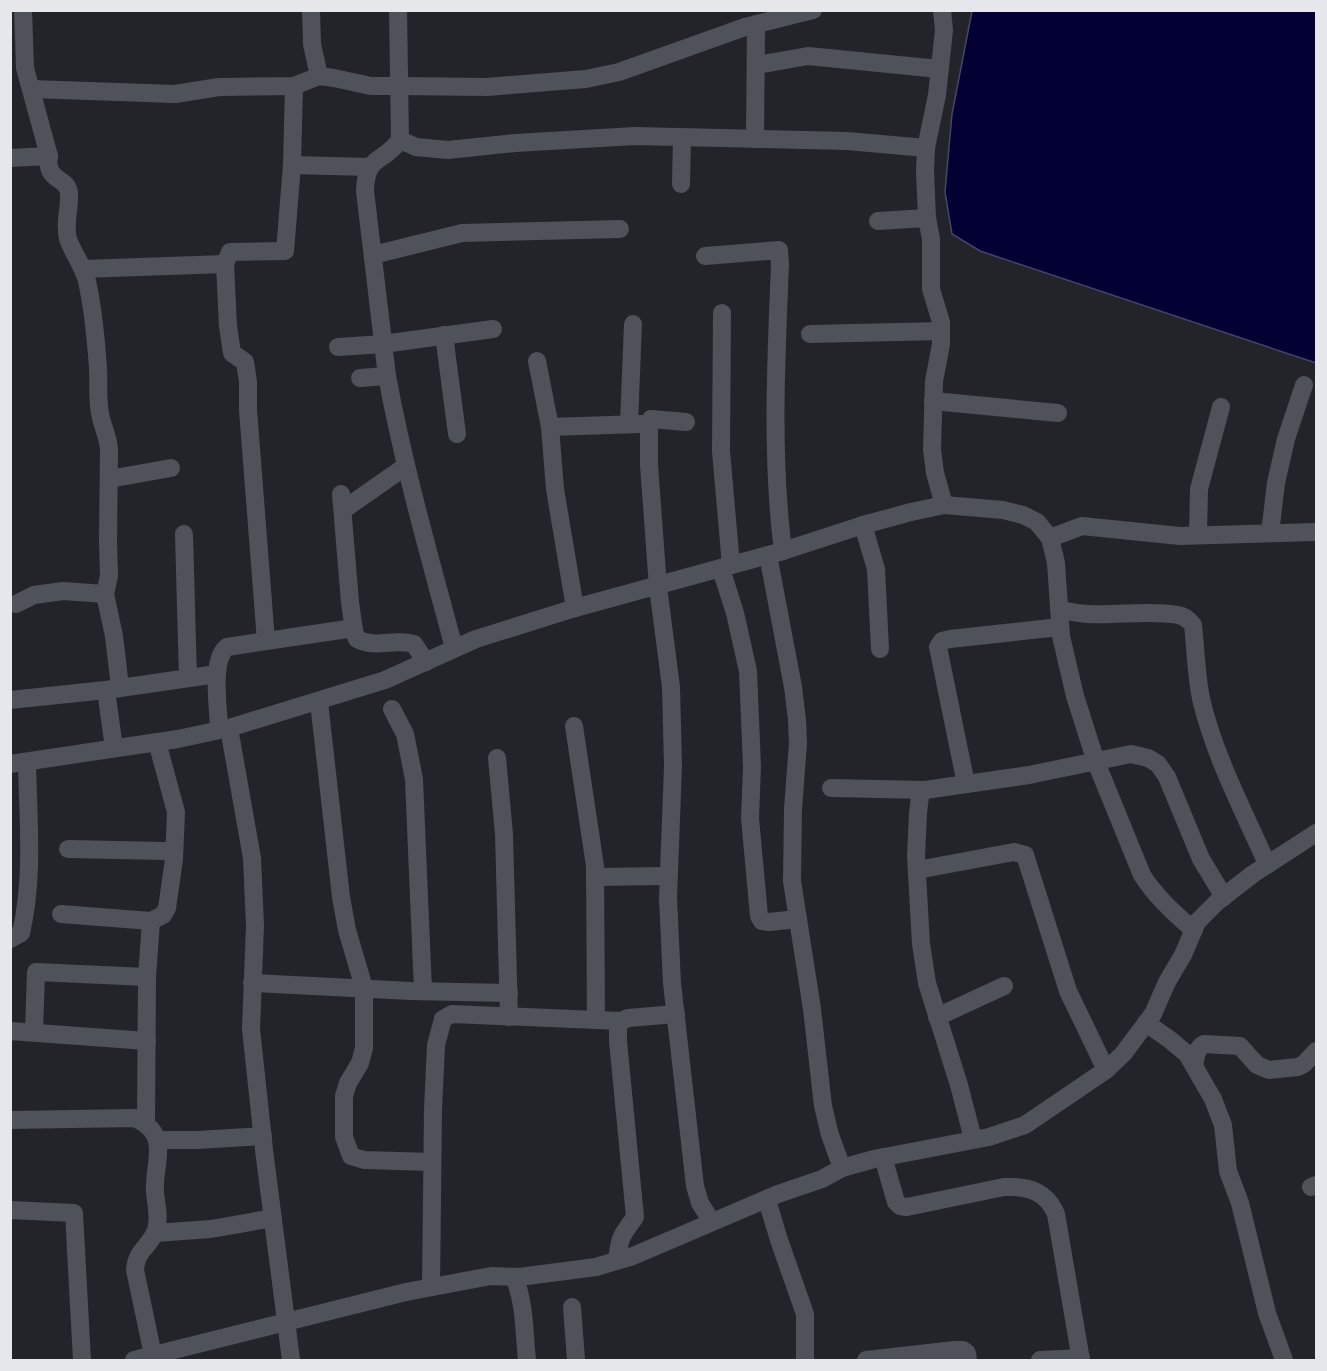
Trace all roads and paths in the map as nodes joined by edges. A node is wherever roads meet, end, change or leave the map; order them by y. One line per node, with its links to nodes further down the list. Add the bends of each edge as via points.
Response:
1 (23, 10): 8 (street)
2 (311, 10): 10 (street, via 312,44)
3 (398, 10): 12 (street)
4 (813, 10): 6 (street)
5 (942, 10): 9 (street, via 944,30)
6 (756, 24): 7 (street); 12 (street, via 602,77 487,87)
7 (757, 65): 9 (street, via 808,56); 15 (street)
8 (18, 68): 13 (street)
9 (939, 69): 17 (street)
10 (319, 76): 11 (street); 12 (street, via 371,86)
11 (294, 86): 13 (street, via 219,87 176,94); 20 (street)
12 (400, 86): 16 (street)
13 (31, 89): 18 (street)
14 (682, 138): 15 (street); 16 (street, via 602,137 448,150 416,147); 22 (street)
15 (755, 139): 17 (street)
16 (400, 140): 21 (street)
17 (926, 148): 23 (street)
18 (49, 156): 19 (street); 29 (street, via 51,175 69,190 69,240)
19 (10, 158)
20 (292, 165): 21 (street); 28 (street, via 285,250 230,252)
21 (369, 167): 26 (street, via 365,191)
22 (681, 184)
23 (927, 218): 24 (street); 33 (street, via 931,289)
24 (878, 221)
25 (620, 229): 26 (street, via 462,233)
26 (373, 255): 36 (street)
27 (705, 256): 60 (street, via 779,250)
28 (225, 264): 29 (street); 69 (street, via 232,353 244,362 248,382)
29 (83, 269): 52 (street, via 91,303)
30 (722, 313): 61 (street, via 721,451)
31 (633, 324): 46 (street)
32 (494, 329): 35 (street)
33 (941, 331): 34 (street); 42 (street)
34 (810, 334)
35 (444, 335): 36 (street); 49 (street)
36 (383, 344): 37 (street); 39 (street)
37 (339, 347)
38 (537, 361): 48 (street)
39 (387, 376): 40 (street); 50 (street)
40 (360, 378)
41 (1304, 385): 56 (street, via 1286,439)
42 (933, 401): 44 (street); 53 (street, via 932,449)
43 (1221, 408): 58 (street, via 1199,489)
44 (1058, 413)
45 (686, 422): 47 (street, via 651,419)
46 (629, 424): 47 (street); 48 (street)
47 (649, 424): 62 (street)
48 (550, 427): 65 (street, via 555,489)
49 (457, 434)
50 (406, 466): 68 (street, via 342,502); 70 (street)
51 (171, 468): 52 (street)
52 (110, 479): 63 (street, via 109,576)
53 (944, 505): 54 (street); 59 (street, via 1023,515 1037,522)
54 (863, 525): 60 (street); 71 (street, via 876,569)
55 (1317, 532): 56 (street)
56 (1270, 533): 58 (street)
57 (184, 534): 74 (street)
58 (1198, 534): 59 (street, via 1161,535 1082,526)
59 (1050, 538): 66 (street)
60 (775, 553): 61 (street); 99 (street, via 797,720 792,880)
61 (726, 567): 62 (street); 99 (street, via 748,671 750,818 759,916 770,922)
62 (658, 587): 65 (street); 95 (street, via 671,687)
63 (105, 594): 64 (street, via 63,591 34,595); 75 (street, via 114,636)
64 (16, 604)
65 (575, 608): 70 (street)
66 (1059, 609): 67 (street); 92 (street, via 1086,615 1179,615 1193,625 1206,717)
67 (1060, 627): 84 (street, via 1075,696); 86 (street, via 950,639 938,647)
68 (354, 628): 69 (street); 72 (street, via 357,639 367,644 414,644)
69 (266, 641): 73 (street, via 227,647 219,656)
70 (454, 648): 72 (street)
71 (880, 649)
72 (426, 662): 77 (street)
73 (217, 674): 74 (street); 80 (street)
74 (188, 678): 75 (street)
75 (113, 688): 76 (street); 82 (street)
76 (10, 700)
77 (319, 702): 80 (street); 106 (street, via 346,930)
78 (392, 709): 107 (street, via 405,734 414,778)
79 (574, 726): 96 (street)
80 (224, 729): 81 (street); 104 (street, via 252,858)
81 (157, 742): 82 (street); 91 (street, via 176,812)
82 (114, 748): 85 (street)
83 (497, 758): 108 (street, via 504,834)
84 (1096, 762): 86 (street); 97 (street, via 1131,754 1158,765); 101 (street, via 1142,875 1170,912)
85 (19, 763): 93 (street)
86 (966, 784): 88 (street)
87 (831, 788): 88 (street)
88 (925, 790): 94 (street, via 920,796 918,813)
89 (1317, 833): 92 (street)
90 (68, 849): 91 (street, via 166,851)
91 (174, 859): 100 (street, via 167,908 164,915)
92 (1268, 864): 97 (street)
93 (20, 869): 102 (street, via 27,906 21,933)
94 (917, 870): 111 (street, via 921,944); 120 (street, via 1014,852 1024,855 1068,991)
95 (669, 876): 96 (street); 109 (street)
96 (595, 877): 112 (street)
97 (1224, 897): 101 (street, via 1197,922)
98 (60, 914): 100 (street)
99 (798, 919): 128 (street, via 824,1106)
100 (151, 921): 103 (street)
101 (1194, 930): 114 (street)
102 (10, 939)
103 (147, 977): 116 (street, via 36,972); 117 (street)
104 (252, 982): 106 (street); 123 (street, via 251,1029)
105 (1004, 986): 111 (street)
106 (364, 988): 107 (street); 127 (street, via 364,1048 344,1096 347,1149 351,1156 364,1160)
107 (423, 991): 108 (street)
108 (508, 993): 110 (street)
109 (676, 1014): 113 (street); 132 (street, via 695,1186)
110 (509, 1017): 112 (street); 127 (street, via 452,1014 443,1019 436,1045)
111 (936, 1017): 124 (street)
112 (596, 1020): 113 (street)
113 (621, 1021): 134 (street, via 618,1041 635,1217 623,1231)
114 (1146, 1023): 119 (street, via 1187,1054); 120 (street)
115 (10, 1031): 116 (street)
116 (34, 1032): 117 (street)
117 (147, 1041): 122 (street)
118 (1317, 1051): 119 (street, via 1304,1064 1269,1070 1257,1065 1240,1046 1204,1044)
119 (1194, 1065): 152 (street, via 1222,1125 1228,1171)
120 (1106, 1071): 124 (street, via 1025,1125)
121 (10, 1120): 122 (street, via 135,1118)
122 (146, 1124): 125 (street)
123 (262, 1136): 125 (street); 131 (street)
124 (973, 1139): 126 (street)
125 (157, 1140): 133 (street)
126 (883, 1157): 128 (street); 142 (street, via 900,1206 1004,1186 1035,1190 1045,1196 1056,1214)
127 (432, 1162): 136 (street)
128 (842, 1168): 129 (street)
129 (769, 1207): 132 (street); 148 (street, via 806,1314)
130 (10, 1210): 143 (street, via 74,1213)
131 (273, 1218): 133 (street, via 211,1229); 138 (street)
132 (712, 1221): 134 (street)
133 (155, 1233): 140 (street, via 139,1253 135,1270)
134 (617, 1261): 135 (street)
135 (514, 1277): 136 (street, via 491,1276); 146 (street, via 523,1315)
136 (431, 1287): 138 (street)
137 (572, 1307): 147 (street)
138 (286, 1323): 139 (street); 145 (street)
139 (180, 1354): 140 (street)
140 (153, 1355): 144 (street)
141 (895, 1359): 149 (street); 150 (street, via 963,1350)
142 (1081, 1359): 151 (street)
143 (82, 1360)
144 (134, 1360)
145 (291, 1360)
146 (527, 1360)
147 (576, 1360)
148 (805, 1360)
149 (866, 1360)
150 (968, 1360)
151 (1040, 1360)
152 (1284, 1360)

